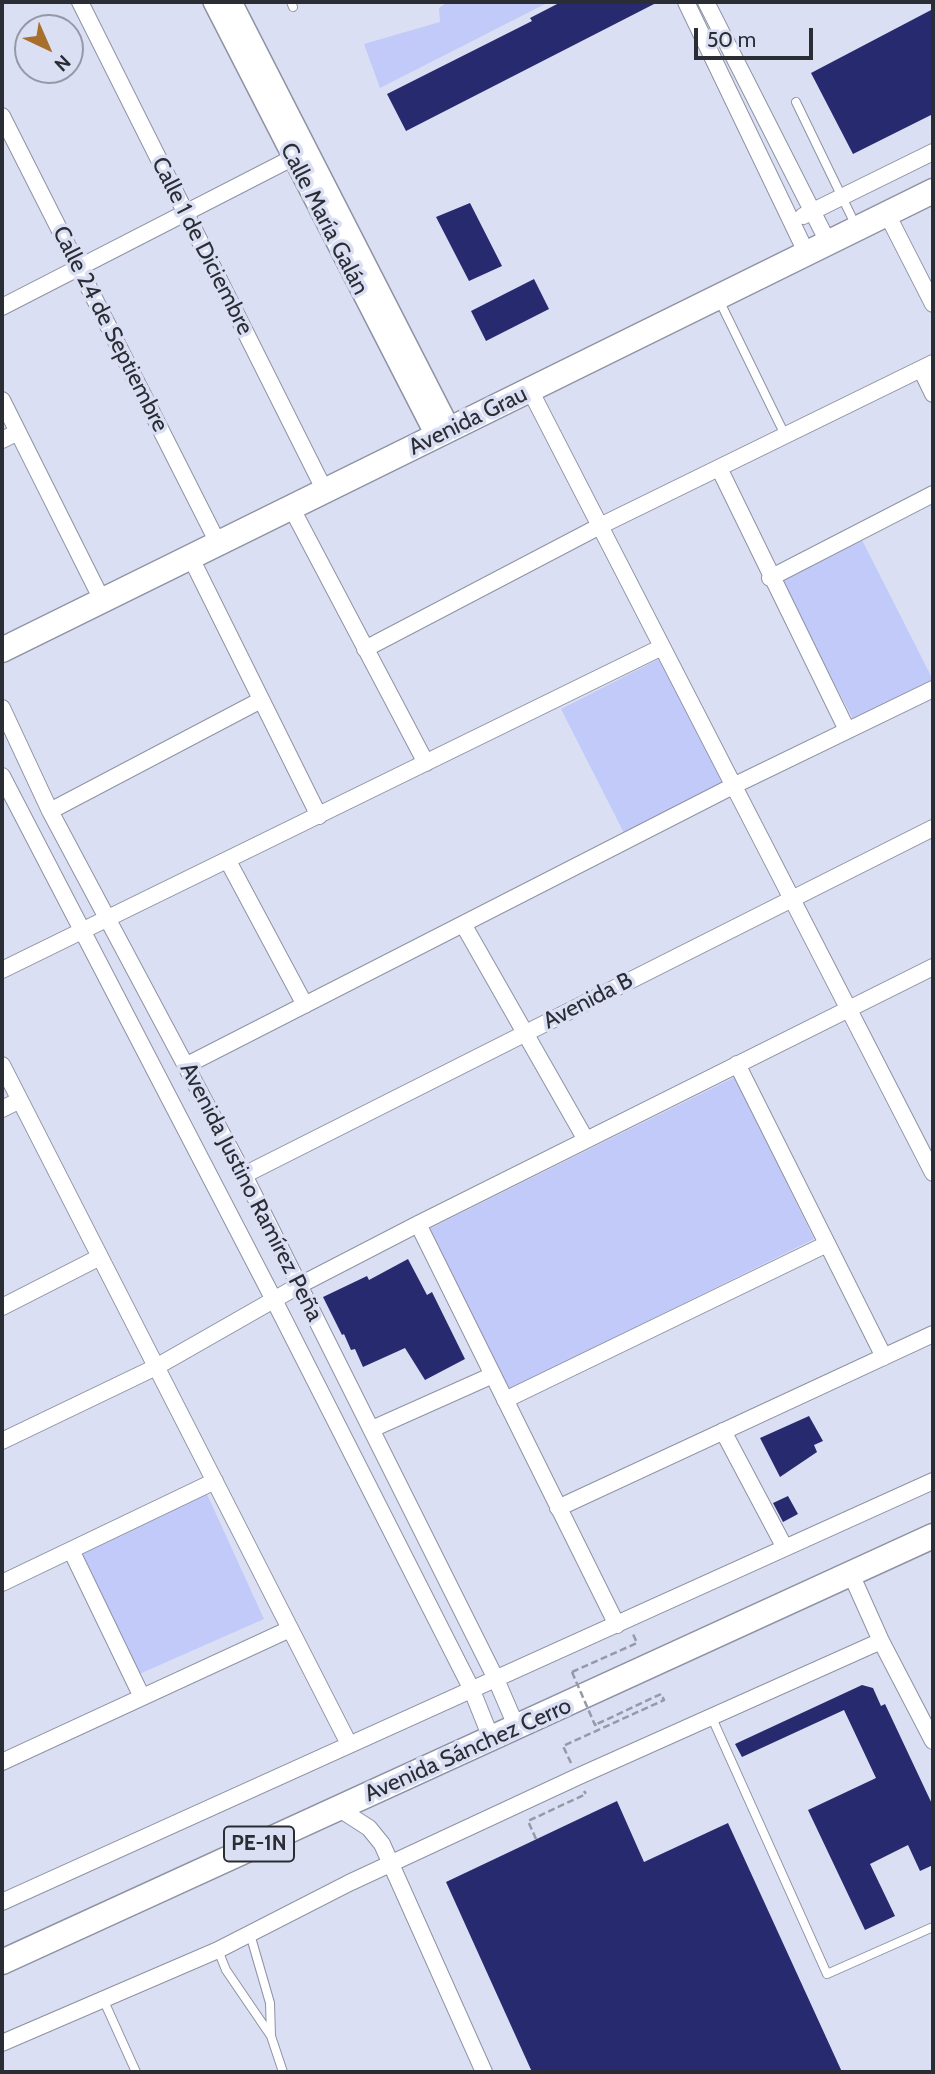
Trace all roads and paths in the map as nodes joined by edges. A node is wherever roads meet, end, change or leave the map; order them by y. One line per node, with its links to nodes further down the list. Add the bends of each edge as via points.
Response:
1 (80, 2): 13 (street, Calle 1 de Diciembre)
2 (213, 2): 9 (street, Calle María Galán)
3 (232, 2): 9 (street, Calle María Galán)
4 (686, 2): 15 (street)
5 (706, 2): 12 (street)
6 (796, 102): 11 (lane)
7 (2, 116): 18 (street, Calle 24 de Septiembre)
8 (933, 152): 11 (street)
9 (300, 154): 13 (street); 27 (street, Calle María Galán)
10 (933, 191): 14 (main road, Avenida Grau)
11 (842, 196): 12 (street); 16 (lane)
12 (812, 211): 15 (street); 17 (street)
13 (186, 213): 18 (street); 31 (street, Calle 1 de Diciembre)
14 (887, 214): 16 (main road, Avenida Grau); 20 (street)
15 (792, 222): 17 (street)
16 (858, 229): 17 (main road, Avenida Grau)
17 (818, 249): 19 (main road, Avenida Grau)
18 (78, 268): 21 (street); 35 (street, Calle 24 de Septiembre)
19 (718, 298): 23 (main road, Avenida Grau); 28 (lane)
20 (933, 303)
21 (2, 307)
22 (927, 366): 24 (street); 28 (street)
23 (530, 390): 27 (main road, Avenida Grau); 34 (street)
24 (933, 394)
25 (2, 400): 26 (street)
26 (18, 432): 29 (street); 38 (street)
27 (443, 433): 31 (main road, Avenida Grau)
28 (785, 435): 30 (street)
29 (2, 440)
30 (719, 468): 34 (street); 37 (street)
31 (325, 491): 33 (main road, Avenida Grau)
32 (933, 494): 37 (street)
33 (291, 508): 35 (main road, Avenida Grau); 40 (street)
34 (600, 526): 39 (street); 40 (street)
35 (218, 543): 36 (main road, Avenida Grau)
36 (190, 556): 38 (main road, Avenida Grau); 43 (street)
37 (771, 578): 45 (street)
38 (102, 600): 41 (main road, Avenida Grau)
39 (662, 647): 46 (street); 48 (street)
40 (365, 649): 46 (street)
41 (2, 650)
42 (933, 689): 45 (street)
43 (261, 700): 49 (street); 50 (street)
44 (2, 708): 49 (street, Avenida Justino Ramírez Peña)
45 (848, 730): 48 (street)
46 (426, 763): 50 (street)
47 (2, 776): 56 (street, Avenida Justino Ramírez Peña)
48 (733, 786): 53 (street); 55 (street)
49 (50, 811): 54 (street, Avenida Justino Ramírez Peña)
50 (318, 816): 52 (street)
51 (933, 828): 53 (street, Avenida B)
52 (228, 861): 54 (street); 59 (street)
53 (792, 899): 60 (street); 61 (street, Avenida B)
54 (106, 917): 56 (street); 63 (street, Avenida Justino Ramírez Peña)
55 (463, 924): 59 (street); 61 (street)
56 (83, 928): 58 (street); 74 (street, Avenida Justino Ramírez Peña)
57 (933, 967): 60 (street)
58 (2, 970)
59 (305, 1005): 63 (street)
60 (849, 1009): 64 (street); 68 (street)
61 (523, 1033): 67 (street); 69 (street, Avenida B)
62 (2, 1065): 65 (street)
63 (187, 1065): 69 (street, Avenida Justino Ramírez Peña)
64 (737, 1065): 67 (street); 71 (street)
65 (20, 1100): 66 (street); 72 (street)
66 (2, 1109)
67 (586, 1140): 70 (street)
68 (933, 1173)
69 (244, 1175): 73 (street, Avenida Justino Ramírez Peña)
70 (418, 1224): 73 (street); 79 (street)
71 (827, 1244): 77 (street); 80 (street)
72 (100, 1257): 75 (street); 78 (street)
73 (298, 1286): 74 (street); 81 (street, Avenida Justino Ramírez Peña)
74 (274, 1300): 78 (street); 97 (street, Avenida Justino Ramírez Peña)
75 (2, 1307)
76 (933, 1334): 77 (street)
77 (884, 1357): 82 (street)
78 (156, 1367): 83 (street); 84 (street)
79 (493, 1375): 80 (street); 81 (street)
80 (505, 1400): 86 (street)
81 (372, 1429): 96 (street, Avenida Justino Ramírez Peña)
82 (723, 1431): 86 (street); 88 (street)
83 (2, 1441)
84 (215, 1481): 89 (street); 93 (street)
85 (933, 1481): 88 (street)
86 (558, 1508): 92 (street)
87 (933, 1536): 90 (main road, Avenida Sánchez Cerro / PE-1N)
88 (785, 1548): 92 (street)
89 (71, 1550): 91 (street); 98 (street)
90 (850, 1574): 95 (street); 100 (main road, Avenida Sánchez Cerro / PE-1N)
91 (2, 1583)
92 (617, 1625): 96 (street)
93 (290, 1629): 98 (street); 103 (street)
94 (633, 1634): 104 (path, bridge, via 637,1643 572,1672 595,1725 661,1694 664,1700)
95 (881, 1641): 99 (street); 102 (street)
96 (495, 1677): 97 (street); 100 (street, Avenida Justino Ramírez Peña)
97 (471, 1688): 101 (street, Avenida Justino Ramírez Peña); 103 (street)
98 (142, 1698): 105 (street)
99 (712, 1718): 107 (street); 109 (lane, via 827,1974)
100 (517, 1728): 101 (main road, Avenida Sánchez Cerro / PE-1N)
101 (491, 1738): 106 (main road, Avenida Sánchez Cerro / PE-1N)
102 (933, 1741)
103 (349, 1744): 108 (street)
104 (563, 1746)
105 (3, 1757)
106 (338, 1808): 107 (street, via 369,1828); 112 (main road, Avenida Sánchez Cerro / PE-1N)
107 (392, 1864): 110 (street); 118 (street)
108 (2, 1902)
109 (933, 1927)
110 (250, 1934): 111 (street); 114 (lane, via 270,2003)
111 (218, 1950): 113 (street); 114 (lane)
112 (2, 1962)
113 (103, 1999): 115 (street); 116 (lane)
114 (271, 2036): 117 (lane)
115 (2, 2043)
116 (136, 2072)
117 (283, 2072)
118 (484, 2072)

